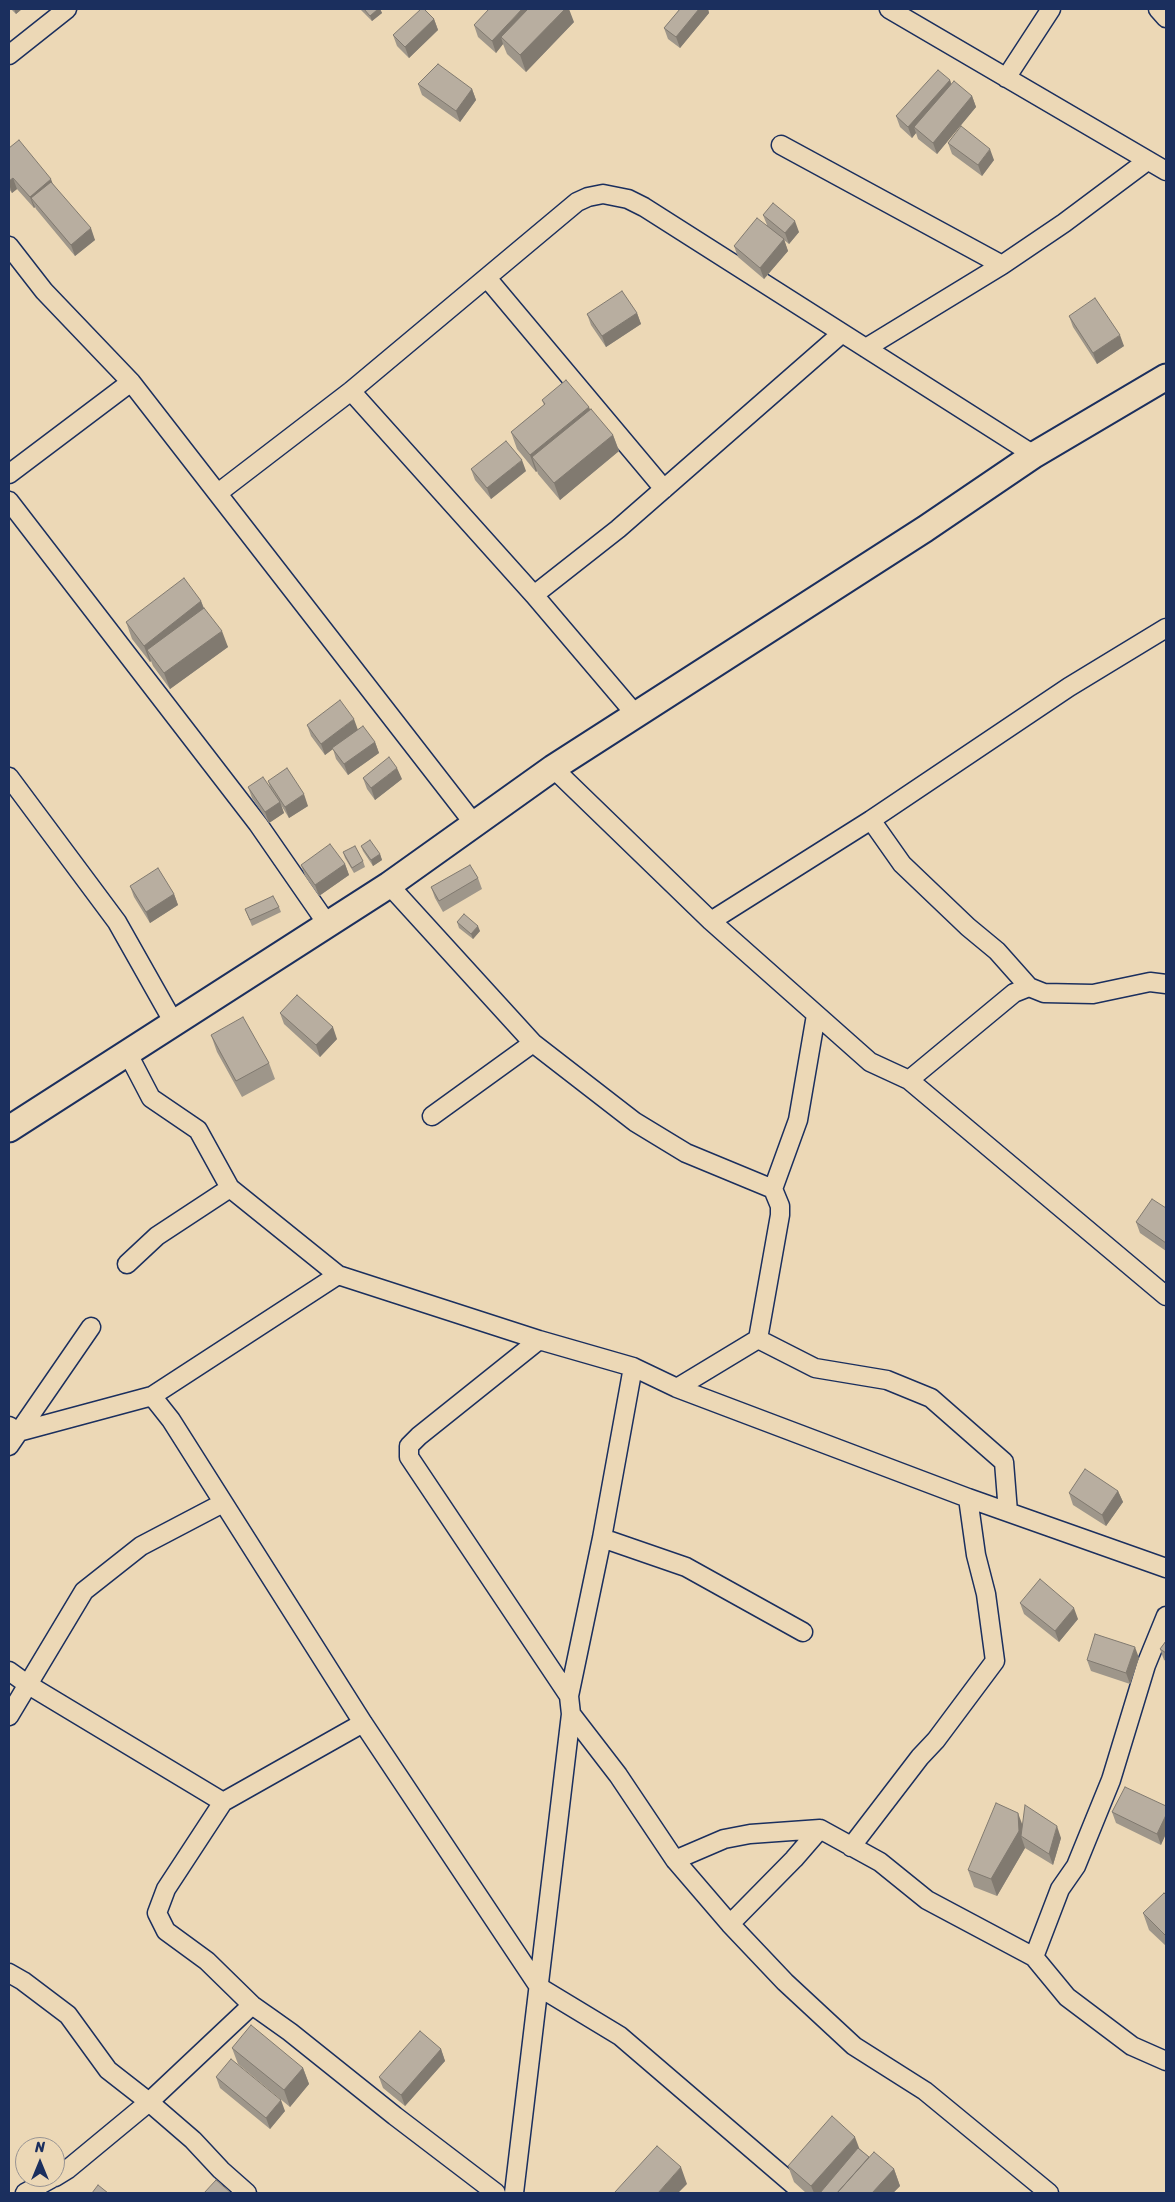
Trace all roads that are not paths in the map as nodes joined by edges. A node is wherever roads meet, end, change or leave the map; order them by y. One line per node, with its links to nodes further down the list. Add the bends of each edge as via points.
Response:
1 (67, 9): 6 (street)
2 (889, 9): 7 (street)
3 (1052, 9): 7 (street)
4 (1158, 9): 5 (street)
5 (1166, 18)
6 (9, 55)
7 (1006, 78): 9 (street)
8 (781, 145): 12 (street)
9 (1147, 161): 10 (street); 12 (street, via 1064,224)
10 (1166, 171)
11 (9, 246): 17 (street, via 44,291)
12 (1002, 265): 15 (street)
13 (487, 278): 14 (street, via 577,202 603,194 616,195 644,207); 18 (street); 21 (street)
14 (841, 334): 15 (street); 21 (street)
15 (866, 348): 19 (street)
16 (1166, 377): 19 (main road)
17 (131, 382): 20 (street); 22 (street)
18 (351, 391): 22 (street); 24 (street)
19 (1034, 456): 26 (main road)
20 (9, 474)
21 (664, 489): 24 (street)
22 (218, 493): 30 (street)
23 (9, 501): 33 (street, via 258,824)
24 (534, 595): 26 (street)
25 (1166, 628): 29 (street, via 1069,686)
26 (636, 715): 27 (main road)
27 (553, 768): 30 (main road); 32 (street)
28 (9, 777): 37 (street, via 117,922)
29 (871, 820): 32 (street); 35 (street, via 902,864 997,951)
30 (475, 825): 31 (main road)
31 (389, 885): 33 (main road); 38 (street)
32 (710, 922): 36 (street)
33 (328, 925): 37 (main road)
34 (1166, 984): 35 (street, via 1150,982 1093,994 1044,993)
35 (1029, 987): 40 (street, via 1014,993)
36 (816, 1015): 40 (street, via 870,1062); 44 (street, via 798,1120)
37 (174, 1024): 39 (main road)
38 (533, 1043): 41 (street); 44 (street, via 634,1122 686,1153)
39 (127, 1052): 42 (main road); 43 (street, via 151,1098 198,1130)
40 (909, 1080): 47 (street)
41 (432, 1116)
42 (9, 1129)
43 (230, 1188): 45 (street, via 157,1236); 46 (street)
44 (773, 1189): 49 (street, via 780,1215)
45 (127, 1264)
46 (338, 1275): 50 (street); 53 (street)
47 (1166, 1296)
48 (90, 1327): 54 (street)
49 (758, 1338): 52 (street); 57 (street, via 815,1368 887,1380 931,1398 1004,1462)
50 (539, 1340): 51 (street); 64 (street, via 418,1436 409,1446 409,1457)
51 (633, 1368): 52 (street); 58 (street)
52 (677, 1388): 55 (street)
53 (152, 1396): 54 (street); 56 (street)
54 (12, 1435)
55 (968, 1498): 57 (street); 70 (street, via 995,1661)
56 (224, 1503): 63 (street, via 141,1546 84,1591); 67 (street)
57 (1008, 1512): 59 (street)
58 (602, 1538): 61 (street, via 686,1567); 64 (street)
59 (1166, 1568)
60 (1166, 1616): 73 (street, via 1146,1666 1111,1780 1076,1866 1060,1889)
61 (803, 1632)
62 (9, 1671): 63 (street)
63 (27, 1684): 66 (street); 68 (street)
64 (569, 1696): 65 (street)
65 (572, 1714): 71 (street); 75 (street)
66 (9, 1716)
67 (362, 1723): 68 (street); 75 (street)
68 (223, 1802): 76 (street, via 166,1889 157,1913 166,1931 207,1962)
69 (820, 1829): 70 (street); 71 (street, via 776,1831 724,1839); 72 (street)
70 (851, 1847): 73 (street, via 880,1862 927,1900)
71 (675, 1860): 72 (street)
72 (730, 1924): 86 (street, via 784,1982 854,2046 925,2091)
73 (1034, 1957): 77 (street, via 1067,1997 1132,2046)
74 (9, 1973): 78 (street, via 68,2015 108,2070)
75 (539, 1987): 84 (street); 85 (street, via 620,2036)
76 (252, 2005): 78 (street); 83 (street)
77 (1166, 2061)
78 (149, 2102): 79 (street); 82 (street)
79 (65, 2171)
80 (36, 2187): 81 (street)
81 (25, 2193)
82 (247, 2193)
83 (496, 2193)
84 (514, 2193)
85 (803, 2193)
86 (1049, 2193)

